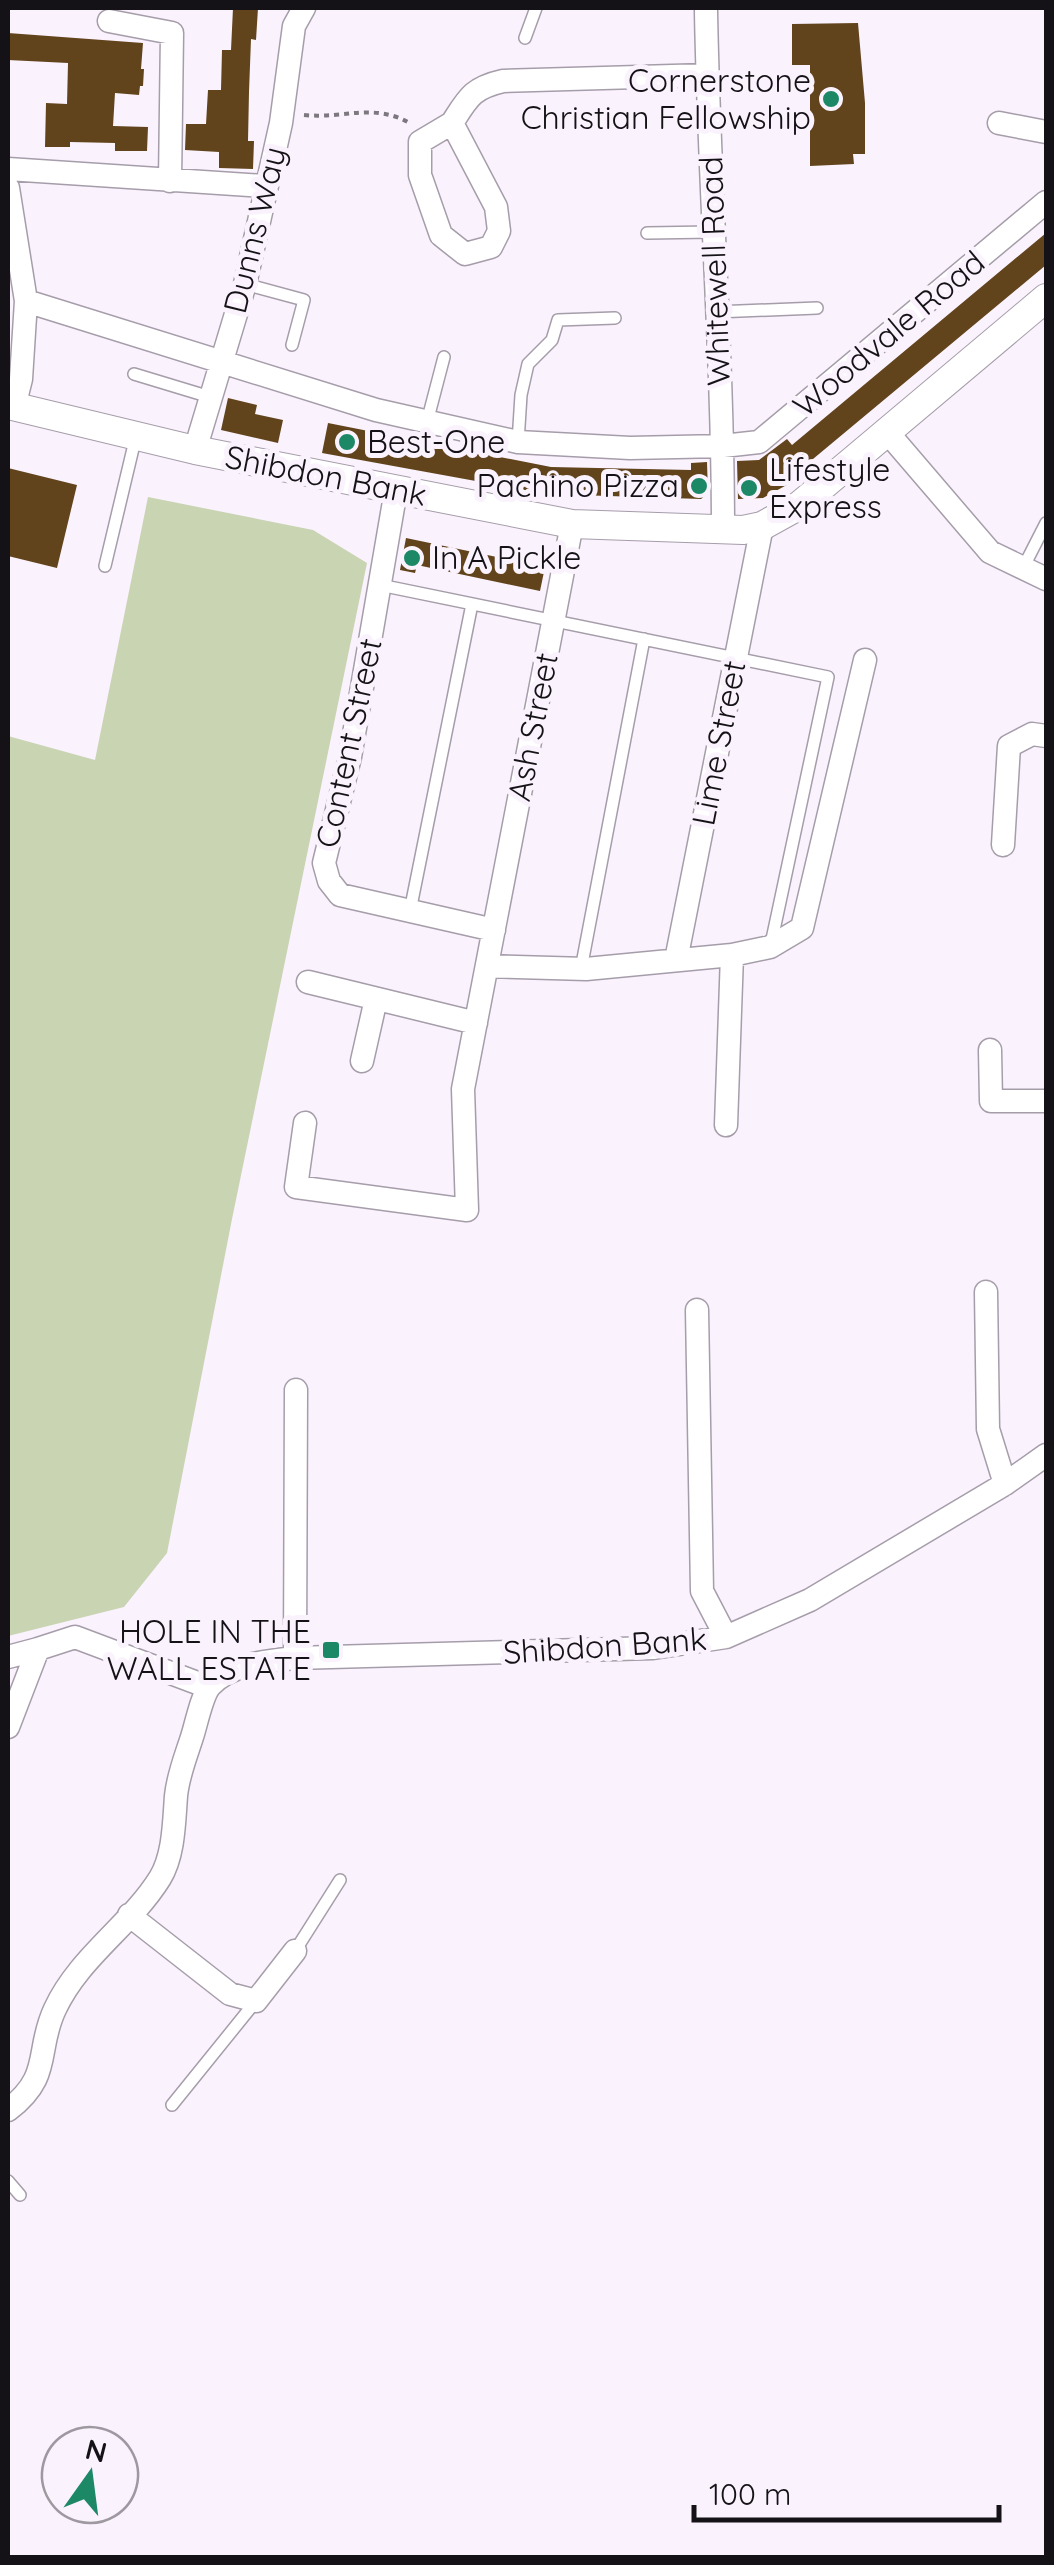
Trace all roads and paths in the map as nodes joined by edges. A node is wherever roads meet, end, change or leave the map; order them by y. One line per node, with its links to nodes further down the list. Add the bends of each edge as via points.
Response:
1 (304, 8): 7 (street, Dunns Way, via 294,26)
2 (536, 8): 5 (lane)
3 (706, 11): 6 (street, Whitewell Road)
4 (110, 21): 13 (street, via 172,32)
5 (525, 38)
6 (707, 75): 8 (street, via 503,81 469,96); 17 (street, Whitewell Road)
7 (281, 123): 11 (path, via 305,115 396,114 420,130); 14 (street, Dunns Way)
8 (452, 123): 11 (street); 11 (street, via 496,208 499,231 491,247 465,254 440,235 420,175)
9 (999, 123): 10 (street)
10 (1046, 132)
11 (420, 142)
12 (8, 168): 13 (street)
13 (170, 181): 14 (street)
14 (265, 186): 19 (street, Dunns Way)
15 (8, 188): 21 (street)
16 (1046, 202): 35 (street, Woodvale Road, via 759,442)
17 (712, 232): 18 (lane); 23 (street, Whitewell Road)
18 (647, 234)
19 (245, 284): 25 (lane, via 304,300); 27 (street, Dunns Way)
20 (1046, 298): 32 (street, Shibdon Bank)
21 (26, 301): 27 (street, Woodvale Road); 30 (street, via 21,379)
22 (816, 308): 23 (lane)
23 (716, 312): 35 (street, Whitewell Road)
24 (614, 318): 34 (lane, via 558,320 552,340 528,364)
25 (292, 345)
26 (444, 357): 31 (lane)
27 (220, 362): 29 (street, Dunns Way); 31 (street, Woodvale Road)
28 (134, 374): 29 (lane)
29 (210, 398): 36 (street, Dunns Way)
30 (11, 406): 33 (street, Shibdon Bank)
31 (427, 422): 34 (street, Woodvale Road)
32 (888, 433): 40 (street, Shibdon Bank, via 800,505); 43 (street, via 990,552)
33 (136, 436): 36 (street, Shibdon Bank); 42 (lane)
34 (518, 442): 35 (street, Woodvale Road)
35 (723, 446): 41 (street, Whitewell Road)
36 (195, 450): 37 (street, Shibdon Bank)
37 (396, 490): 39 (street, Shibdon Bank); 45 (street, Content Street)
38 (1046, 523): 43 (lane)
39 (572, 524): 41 (street, Shibdon Bank); 47 (street, Ash Street)
40 (762, 526): 41 (street, Shibdon Bank); 49 (street, Lime Street)
41 (723, 531)
42 (105, 566)
43 (1023, 568): 44 (street)
44 (1046, 580)
45 (380, 585): 46 (lane); 53 (street, Content Street, via 324,864 340,896)
46 (472, 604): 47 (lane); 53 (lane)
47 (553, 621): 48 (lane); 54 (street, Ash Street)
48 (644, 639): 49 (lane); 59 (lane)
49 (736, 657): 55 (lane, via 828,677); 57 (street, Lime Street)
50 (864, 660): 55 (street, via 802,928)
51 (1046, 736): 52 (street, via 1032,734 1009,746)
52 (1003, 845)
53 (410, 911): 54 (street, Content Street)
54 (494, 930): 58 (street, Ash Street)
55 (770, 947): 56 (street)
56 (732, 955): 57 (street); 67 (street)
57 (676, 960): 59 (street)
58 (488, 966): 59 (street); 62 (street, Ash Street)
59 (581, 969)
60 (308, 982): 61 (street)
61 (376, 999): 62 (street); 64 (street)
62 (476, 1023): 66 (street, Ash Street, via 463,1089 467,1210 296,1187)
63 (990, 1050): 65 (street, via 991,1101)
64 (362, 1060)
65 (1046, 1101)
66 (305, 1122)
67 (726, 1125)
68 (986, 1292): 72 (street, via 988,1429)
69 (697, 1310): 73 (street, via 702,1590)
70 (296, 1390): 76 (street)
71 (1046, 1455): 72 (street, Shibdon Bank)
72 (1004, 1484): 73 (street, Shibdon Bank, via 810,1600)
73 (726, 1637): 76 (street, Shibdon Bank, via 653,1648)
74 (38, 1649): 75 (street); 77 (street, via 75,1637); 78 (street)
75 (8, 1656)
76 (295, 1658): 77 (street, Shibdon Bank, via 234,1670)
77 (208, 1687): 80 (street, via 178,1781 162,1876)
78 (8, 1727)
79 (340, 1880): 81 (lane)
80 (129, 1915): 82 (street, via 230,1994); 84 (street, via 71,1979 52,2013 40,2071)
81 (295, 1950): 82 (street)
82 (256, 2000): 83 (lane)
83 (172, 2105)
84 (8, 2110)
85 (8, 2182): 86 (lane)
86 (20, 2195)

